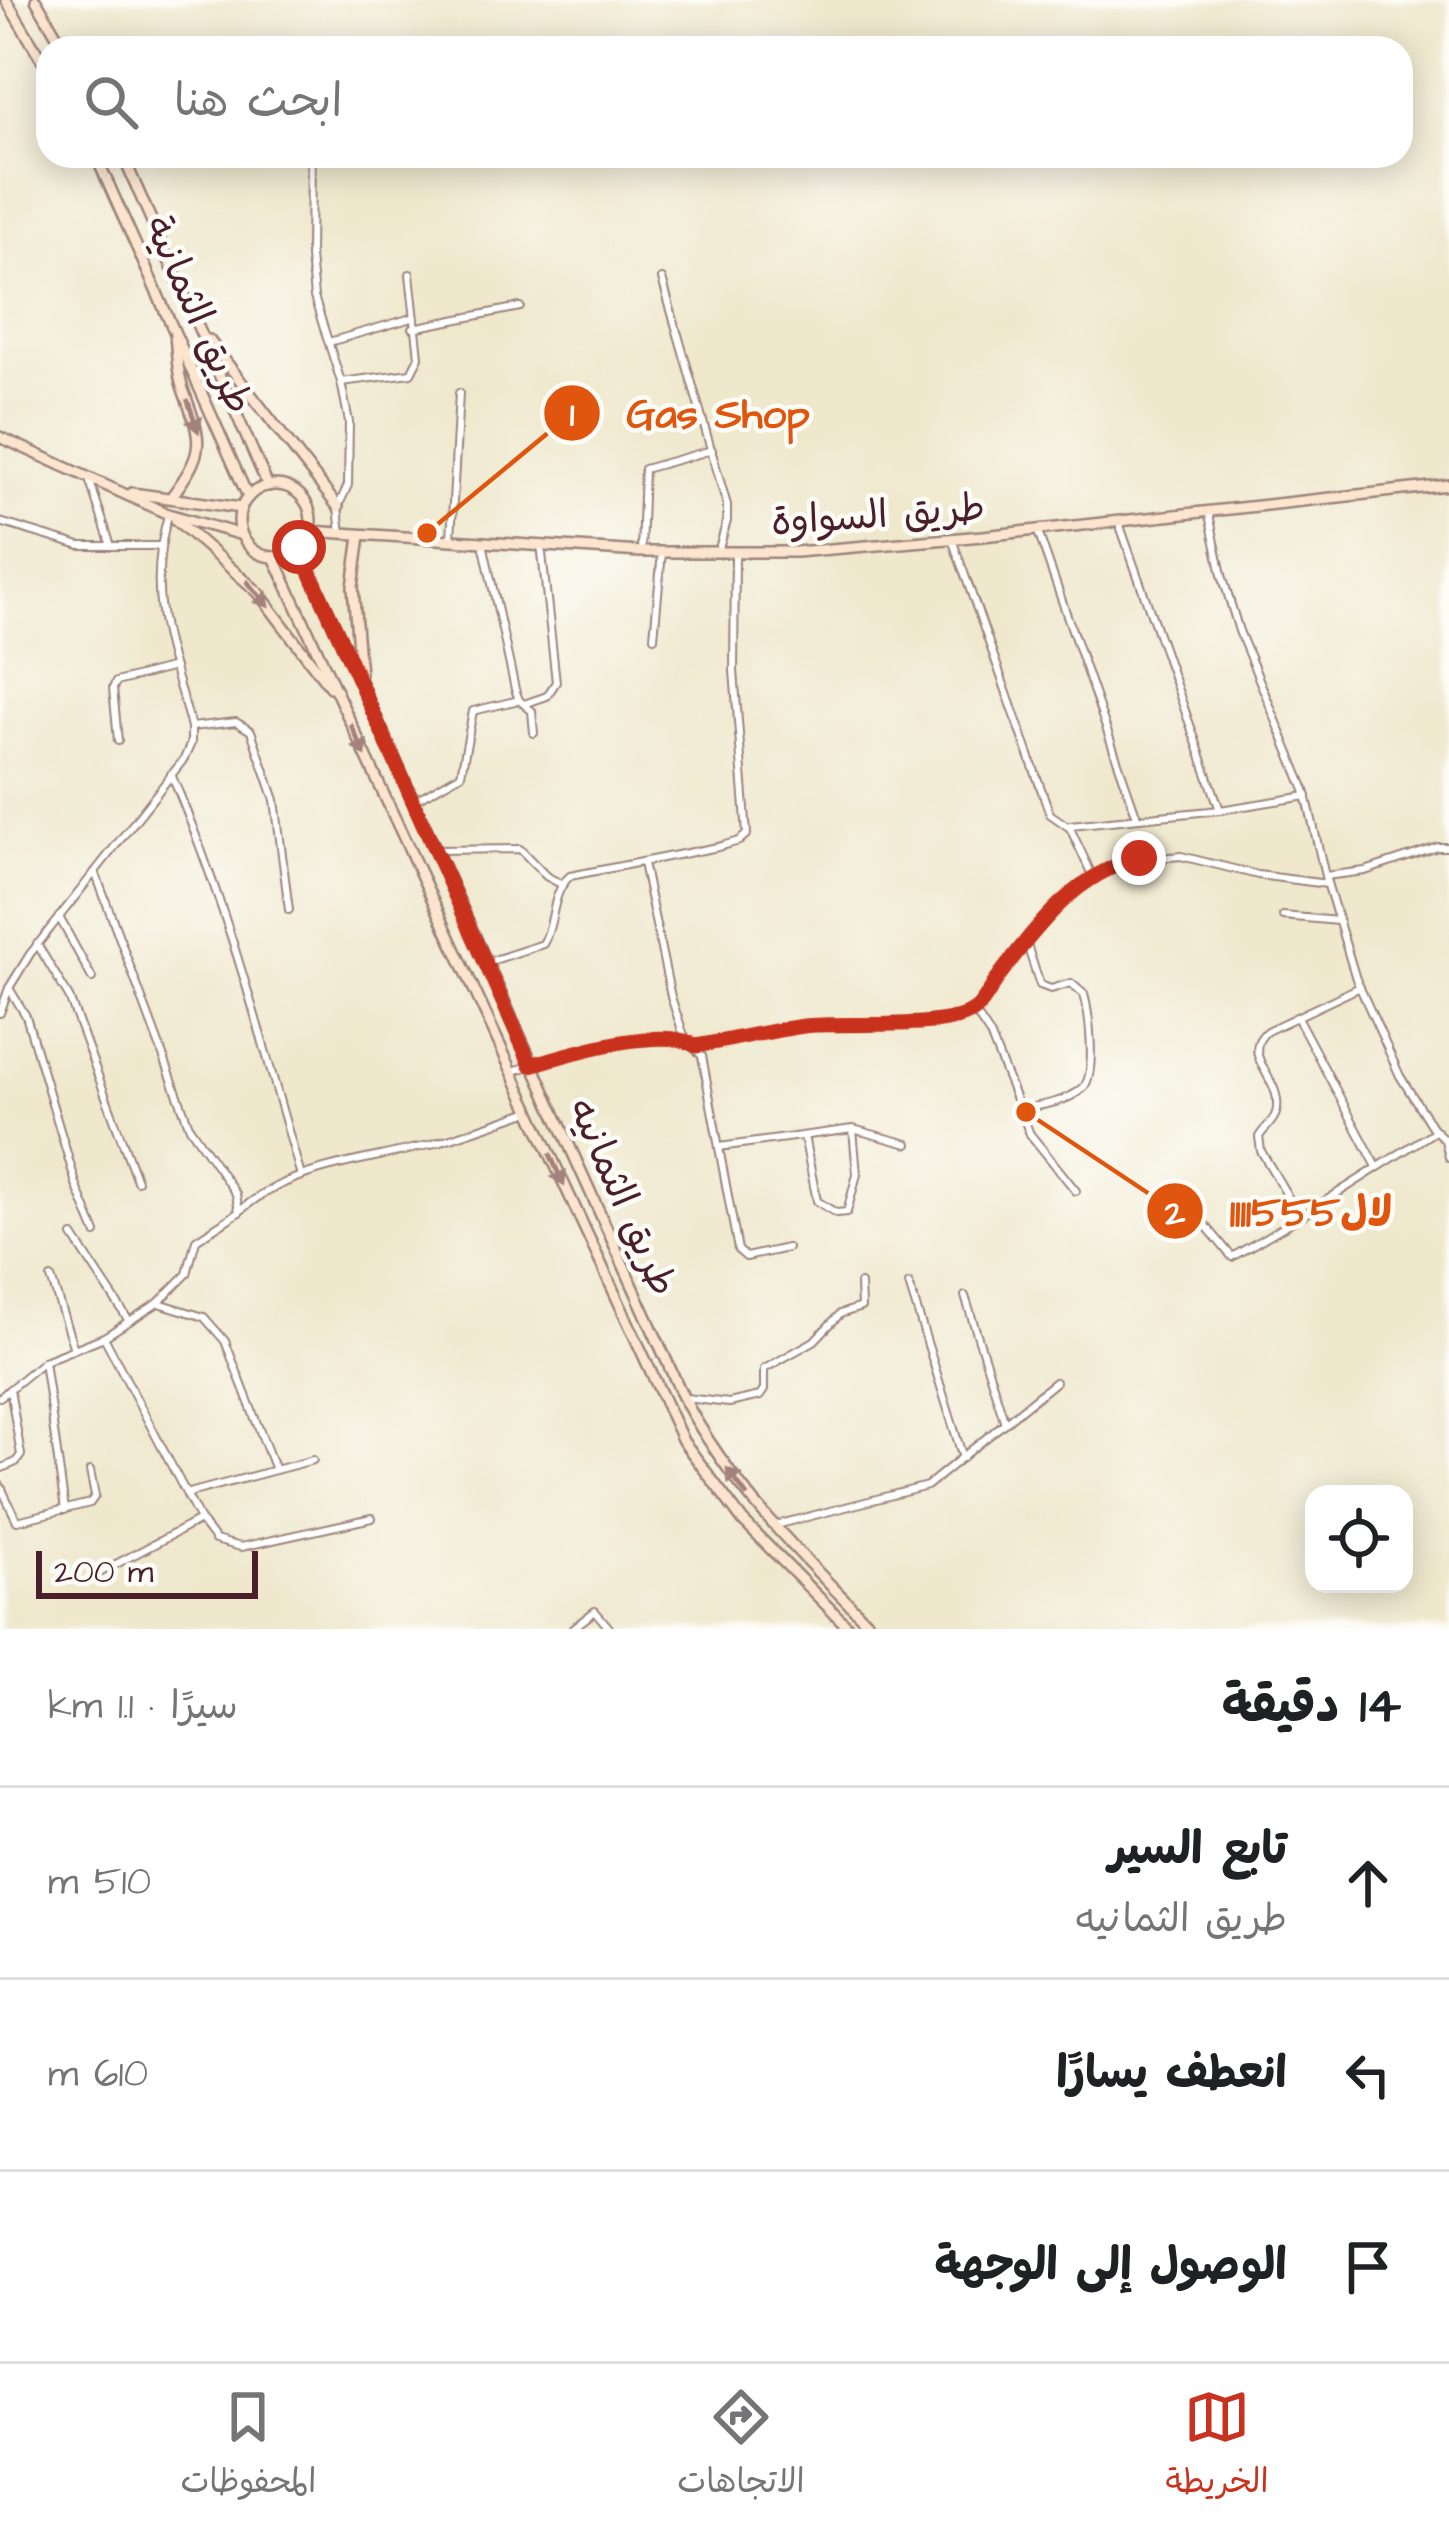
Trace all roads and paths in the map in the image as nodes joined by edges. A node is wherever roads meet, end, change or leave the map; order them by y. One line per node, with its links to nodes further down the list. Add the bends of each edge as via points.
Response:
1 (6, 0): 4 (street)
2 (36, 0): 3 (street)
3 (57, 36)
4 (36, 50)
5 (102, 168): 14 (street, طريق الثمانية)
6 (128, 168): 12 (street)
7 (311, 168): 15 (street, via 310,257)
8 (410, 274): 11 (street)
9 (662, 279): 19 (street)
10 (520, 307): 13 (street)
11 (412, 318): 13 (street); 15 (street)
12 (197, 325): 22 (street); 26 (street)
13 (413, 328): 16 (street, via 414,371)
14 (175, 330): 24 (street, one-way to 24, via 178,374 200,445); 25 (street, طريق الثمانية)
15 (329, 342): 16 (street)
16 (341, 382): 26 (street, via 350,456)
17 (459, 393): 38 (street)
18 (0, 437): 20 (street)
19 (712, 450): 44 (street, via 644,469); 46 (street, via 728,514)
20 (88, 476): 23 (street); 41 (street)
21 (1449, 485): 28 (street, طريق السواوة)
22 (268, 486): 25 (street); 33 (street, via 301,497)
23 (127, 492): 24 (street); 29 (street)
24 (172, 496): 27 (street)
25 (248, 497): 27 (street)
26 (338, 507): 34 (street)
27 (241, 508): 35 (street)
28 (1208, 510): 30 (street, طريق السواوة); 58 (street, via 1239,631)
29 (170, 515): 35 (street); 42 (street); 52 (street, one-way to 52, via 258,592)
30 (1118, 520): 32 (street, طريق السواوة); 60 (street)
31 (0, 522): 41 (street, via 71,544)
32 (1037, 529): 37 (street, طريق السواوة); 61 (street)
33 (309, 532): 34 (street, طريق السواوة); 43 (street)
34 (341, 534): 36 (street, طريق السواوة)
35 (242, 536): 48 (street)
36 (360, 536): 38 (street, طريق السواوة); 51 (street, via 353,601)
37 (952, 539): 47 (street, طريق السواوة); 62 (street, via 1050,814)
38 (451, 540): 39 (street, طريق السواوة)
39 (483, 543): 40 (street, طريق السواوة); 53 (street)
40 (542, 544): 44 (street, طريق السواوة); 53 (street, via 556,682 547,696)
41 (111, 546): 42 (street)
42 (160, 546): 50 (street, via 156,591)
43 (299, 547): 48 (street); 51 (street, طريق الثمانيه)
44 (641, 551): 45 (street, طريق السواوة)
45 (662, 552): 46 (street, طريق السواوة); 49 (street)
46 (718, 552): 47 (street, طريق السواوة)
47 (735, 552): 65 (street, via 734,671 748,830 730,844)
48 (274, 557): 52 (street)
49 (654, 637)
50 (174, 667): 54 (street); 56 (street, via 116,682)
51 (360, 685): 59 (street, طريق الثمانيه)
52 (336, 693): 86 (street, one-way to 86)
53 (521, 702): 55 (street, via 532,710); 59 (street, via 472,710 461,774)
54 (191, 727): 57 (street, via 191,743); 70 (street, via 236,722 251,731 275,800)
55 (534, 733)
56 (118, 741)
57 (171, 774): 66 (street); 97 (street, via 198,836)
58 (1307, 796): 60 (street); 68 (street)
59 (414, 801): 64 (street, طريق الثمانيه)
60 (1220, 810): 61 (street)
61 (1137, 817): 62 (street)
62 (1066, 825): 67 (street)
63 (1449, 848): 68 (street)
64 (435, 850): 69 (street, via 520,849); 76 (street, طريق الثمانيه)
65 (643, 863): 69 (street); 83 (street)
66 (94, 872): 72 (street); 100 (street, via 190,1128 236,1195)
67 (1093, 875): 68 (street, via 1139,858 1181,856 1258,875); 74 (street)
68 (1326, 880): 73 (street)
69 (561, 884): 76 (street, via 542,944)
70 (289, 910)
71 (1283, 916): 73 (street)
72 (58, 917): 75 (street); 77 (street)
73 (1338, 921): 78 (street)
74 (1026, 942): 80 (street); 87 (street, via 1040,985 1071,983 1084,994 1091,1065 1086,1086)
75 (37, 944): 79 (street); 98 (street, via 69,997)
76 (484, 963): 85 (street, طريق الثمانيه)
77 (92, 977)
78 (1360, 987): 82 (street); 90 (street)
79 (9, 988): 81 (street); 103 (street, via 26,1016)
80 (974, 1011): 84 (street, via 804,1026); 87 (street)
81 (0, 1013)
82 (1297, 1017): 96 (street); 101 (street, via 1260,1036 1254,1048 1278,1105 1258,1144)
83 (685, 1039): 84 (street); 85 (street, via 604,1044)
84 (696, 1046): 94 (street)
85 (531, 1065): 86 (street); 118 (street, طريق الثمانيه)
86 (512, 1071): 88 (street)
87 (1020, 1109): 99 (street)
88 (530, 1111): 97 (street); 134 (street, one-way to 134, via 683,1442 734,1511)
89 (853, 1129): 91 (street); 91 (street, via 857,1174 847,1212 817,1201); 93 (street)
90 (1435, 1131): 92 (street); 96 (street)
91 (804, 1136): 94 (street)
92 (1447, 1140): 95 (street)
93 (908, 1144)
94 (719, 1147): 105 (street, via 738,1250 746,1257)
95 (1449, 1157)
96 (1376, 1165): 101 (street)
97 (301, 1176): 100 (street, via 259,1193)
98 (137, 1181)
99 (1076, 1191)
100 (238, 1212): 110 (street, via 196,1240 188,1274)
101 (1300, 1217): 102 (street, via 1232,1257)
102 (1195, 1219)
103 (96, 1233)
104 (73, 1236): 111 (street)
105 (787, 1248)
106 (51, 1278): 113 (street)
107 (860, 1284): 118 (street, via 861,1307 764,1369 760,1396 729,1403)
108 (909, 1284): 120 (street)
109 (965, 1297): 119 (street)
110 (158, 1303): 111 (street); 123 (street, via 205,1317 226,1341)
111 (129, 1321): 112 (street)
112 (104, 1337): 113 (street); 126 (street)
113 (74, 1349): 114 (street)
114 (44, 1361): 116 (street); 127 (street)
115 (1055, 1382): 119 (street)
116 (10, 1388): 117 (street); 122 (street, via 21,1455)
117 (0, 1397)
118 (682, 1397): 130 (street, طريق الثمانيه, one-way to 118)
119 (1005, 1424): 120 (street)
120 (963, 1457): 130 (street, via 920,1489)
121 (313, 1460): 123 (street)
122 (0, 1469)
123 (274, 1470): 126 (street)
124 (90, 1471): 127 (street, via 93,1500)
125 (0, 1485): 127 (street, via 17,1521)
126 (189, 1493): 129 (street)
127 (65, 1510)
128 (372, 1518): 129 (street, via 241,1547 215,1540)
129 (200, 1520): 131 (street)
130 (772, 1526): 135 (street, طريق الثمانيه)
131 (99, 1573)
132 (572, 1629): 133 (street, via 595,1611)
133 (610, 1629)
134 (850, 1629)
135 (874, 1629)

